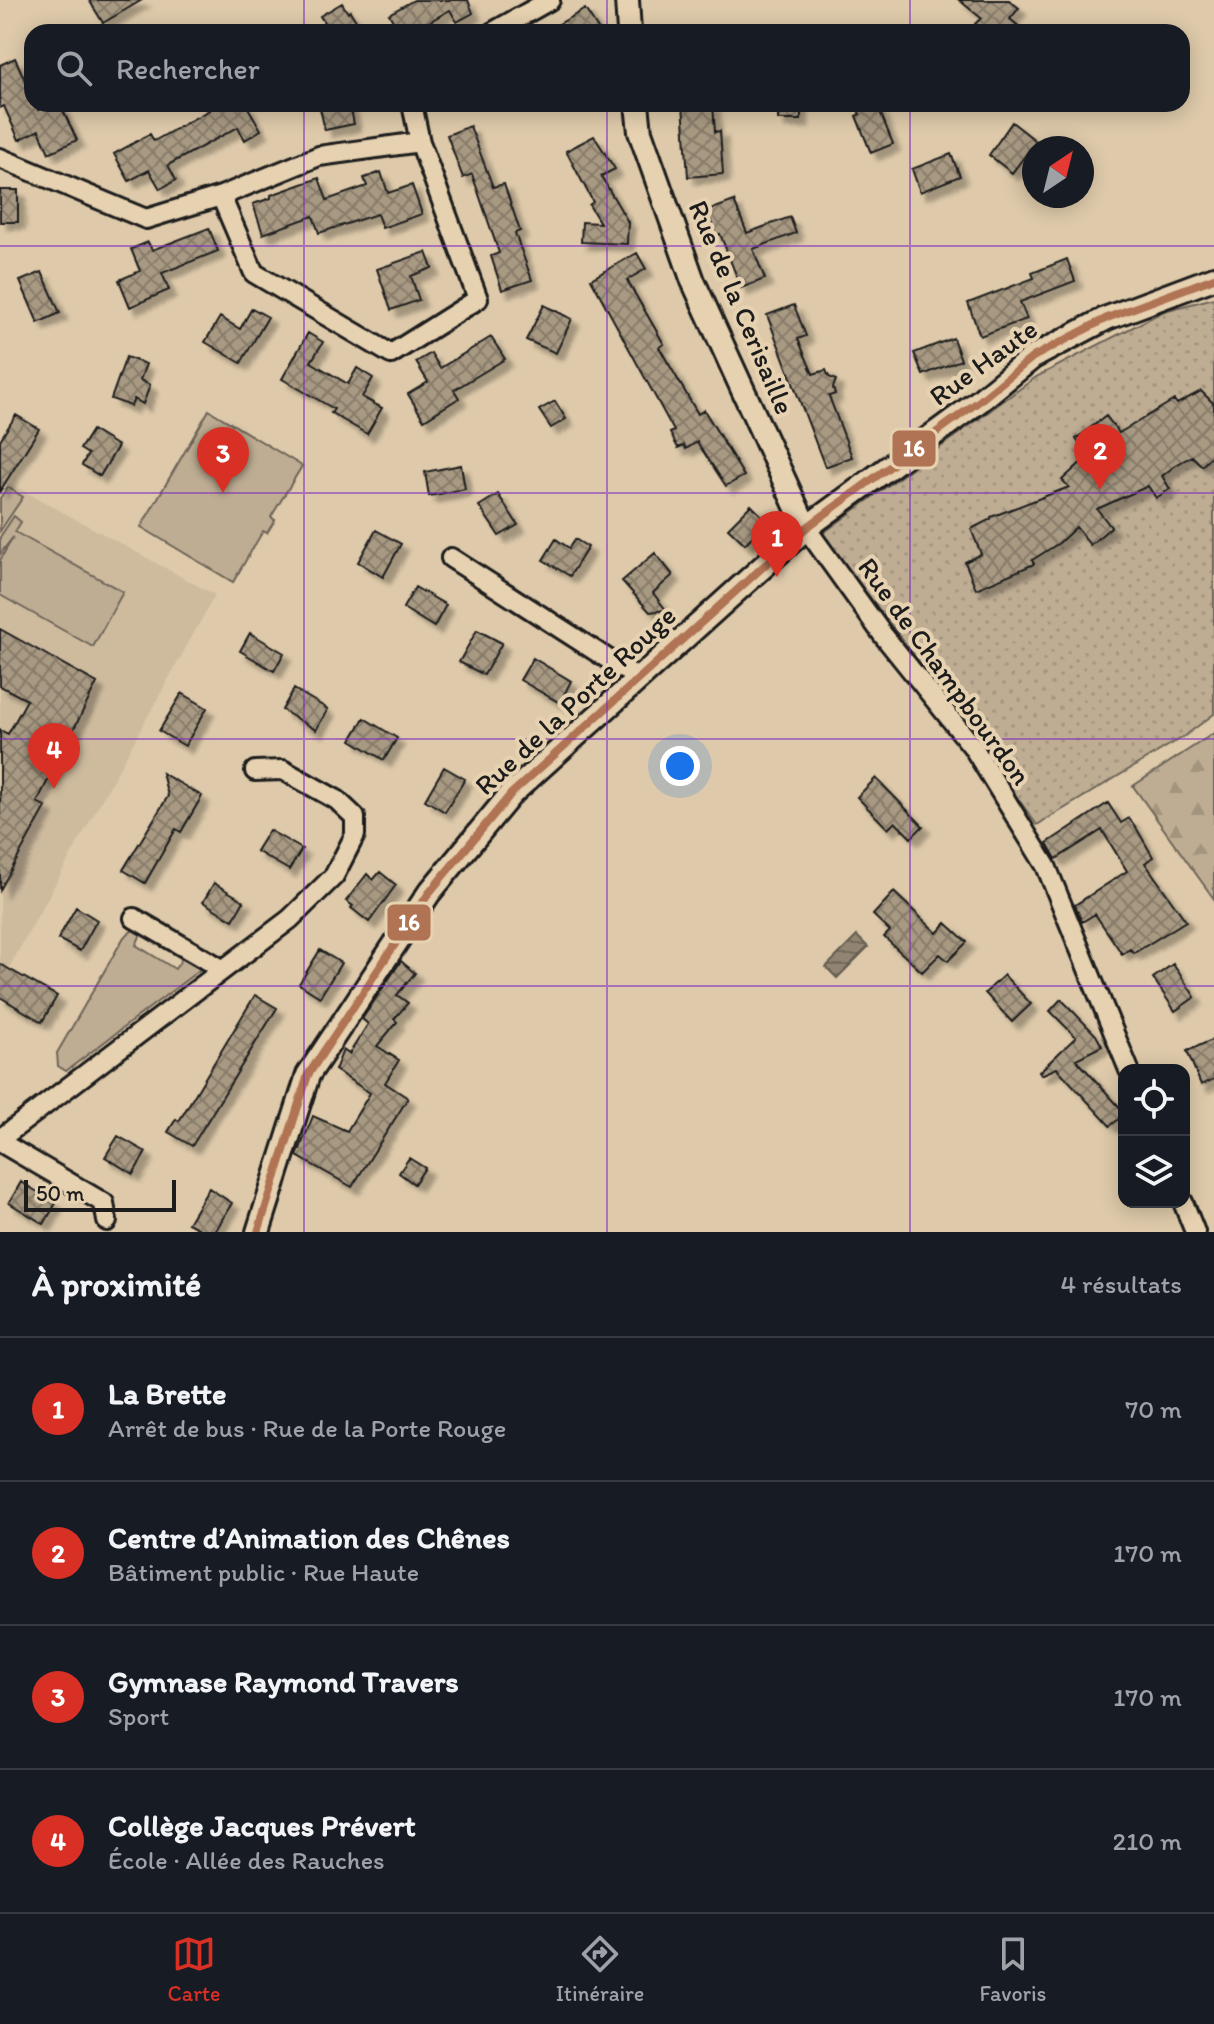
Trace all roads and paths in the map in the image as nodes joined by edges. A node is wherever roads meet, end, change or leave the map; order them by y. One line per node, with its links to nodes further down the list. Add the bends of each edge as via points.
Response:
1 (550, 0): 3 (street)
2 (627, 0): 4 (street)
3 (507, 24)
4 (628, 24)
5 (414, 112): 7 (street)
6 (638, 112): 11 (street, Rue de la Cerisaille, via 640,132 693,281)
7 (420, 142): 9 (street, via 319,156); 9 (street, via 478,299 391,354 254,273)
8 (0, 158): 9 (street, via 146,219)
9 (221, 196)
10 (1214, 278): 11 (street, Rue Haute, via 1107,318 1033,357)
11 (806, 528): 13 (street, Rue de la Porte Rouge); 17 (street, Rue de Champbourdon, via 973,747 1046,866)
12 (451, 558): 13 (street)
13 (639, 679): 21 (street, Rue de la Porte Rouge, via 511,794 429,893 308,1075)
14 (255, 771): 16 (street, via 283,770 337,800 355,817 355,835 334,876 290,919)
15 (134, 918): 16 (street)
16 (222, 969): 18 (street)
17 (1127, 1064)
18 (0, 1140): 20 (street, via 104,1203)
19 (1185, 1208): 22 (street)
20 (107, 1221)
21 (258, 1232)
22 (1195, 1232)

